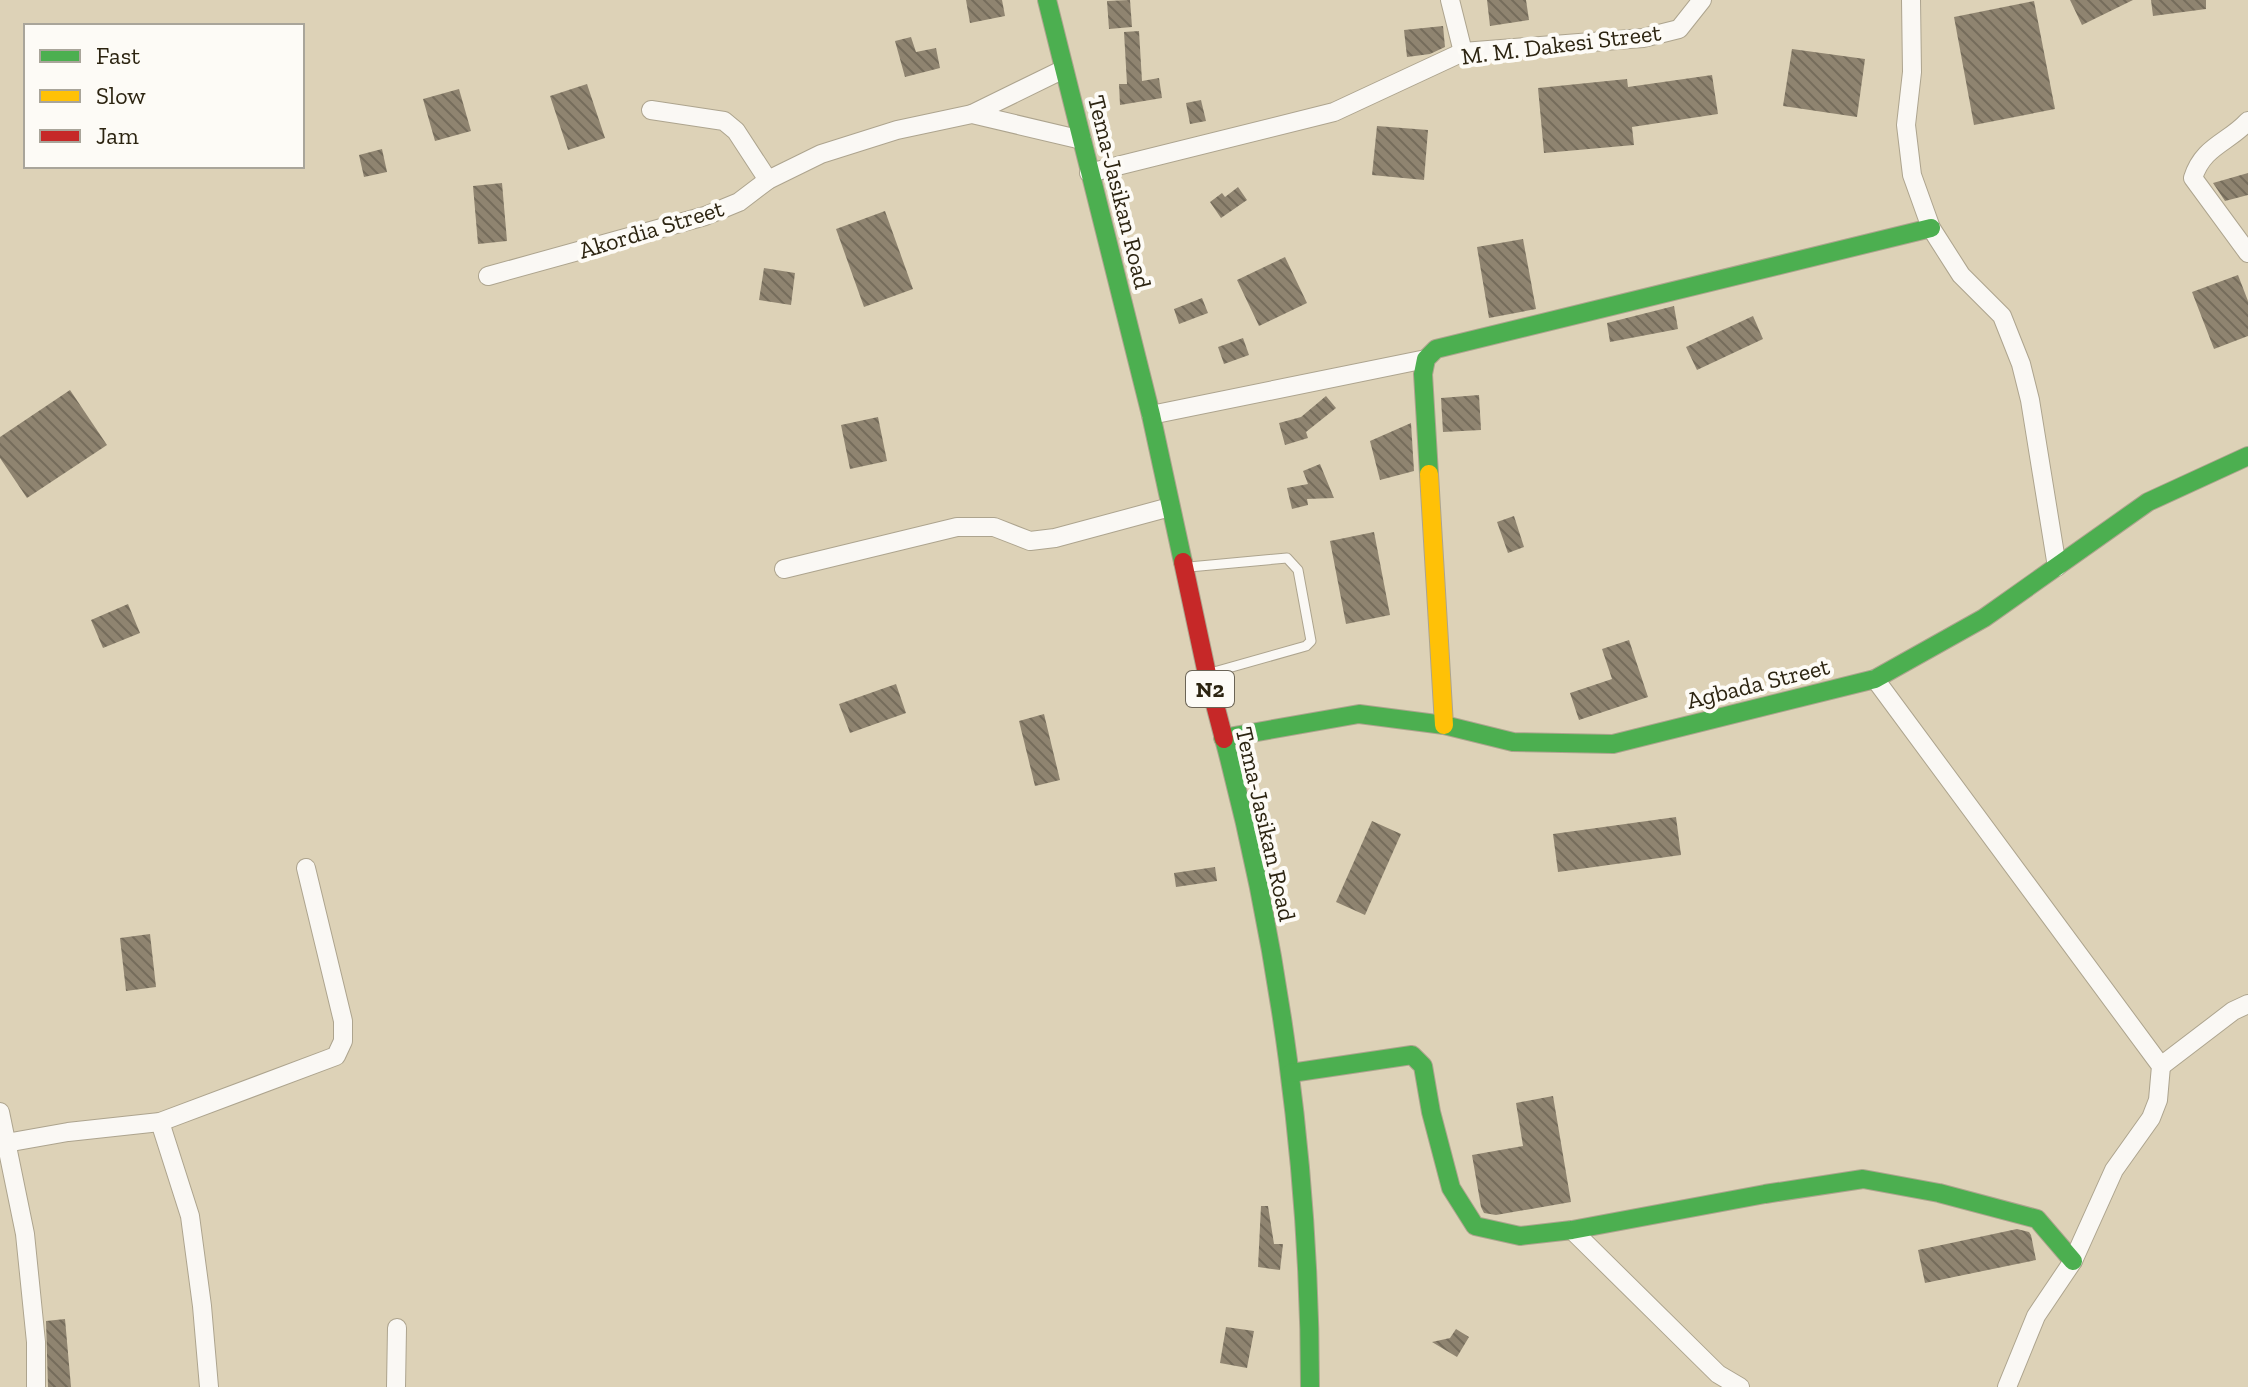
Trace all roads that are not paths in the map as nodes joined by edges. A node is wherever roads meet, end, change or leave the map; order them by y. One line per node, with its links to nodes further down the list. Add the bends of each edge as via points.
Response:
1 (1047, 0): 6 (main road, Tema-Jasikan Road / N2)
2 (1450, 0): 5 (street)
3 (1702, 0): 5 (street, M. M. Dakesi Street, via 1679,29 1643,38)
4 (1911, 0): 13 (street, via 1906,125 1912,175)
5 (1463, 52): 11 (street, M. M. Dakesi Street, via 1334,112)
6 (1064, 69): 8 (street); 10 (main road, Tema-Jasikan Road / N2)
7 (651, 110): 12 (street, via 724,121)
8 (972, 114): 10 (street, Akordia Street); 12 (street, Akordia Street, via 882,134 821,154)
9 (2248, 121): 14 (street, via 2214,146 2197,164 2193,178)
10 (1082, 140): 11 (main road, Tema-Jasikan Road / N2)
11 (1089, 173): 17 (main road, Tema-Jasikan Road / N2)
12 (768, 180): 15 (street, Akordia Street, via 739,202 705,216)
13 (1931, 228): 16 (main road, via 1436,349); 20 (street, via 1961,275 2002,316 2021,364)
14 (2248, 253)
15 (488, 276)
16 (1426, 359): 17 (street); 25 (main road)
17 (1151, 415): 19 (main road, Tema-Jasikan Road / N2)
18 (2248, 456): 20 (main road, Agbada Street, via 2148,502)
19 (1170, 507): 21 (main road, Tema-Jasikan Road / N2); 22 (street, via 1030,541 994,527 957,527)
20 (2057, 567): 24 (main road, Agbada Street, via 1984,618)
21 (1184, 568): 23 (main road, Tema-Jasikan Road / N2); 23 (lane, via 1287,558 1298,570 1311,641)
22 (784, 569)
23 (1207, 674): 26 (main road, Tema-Jasikan Road / N2)
24 (1875, 679): 25 (main road, Agbada Street, via 1613,744 1513,742); 29 (street)
25 (1444, 725): 26 (main road, Agbada Street, via 1359,714)
26 (1223, 738): 30 (main road, Tema-Jasikan Road / N2, via 1247,825)
27 (306, 868): 32 (street, via 343,1021 336,1056)
28 (2248, 1004): 29 (street)
29 (2161, 1066): 35 (street, via 2151,1118 2114,1170)
30 (1291, 1073): 34 (main road, via 1412,1055 1423,1066 1451,1188 1475,1226 1520,1236); 40 (main road, Tema-Jasikan Road / N2, via 1310,1301)
31 (0, 1112): 33 (street)
32 (160, 1122): 33 (street); 38 (street, via 190,1216)
33 (6, 1143): 37 (street, via 25,1234)
34 (1572, 1230): 35 (main road, via 1863,1179 2037,1219); 41 (street, via 1718,1374)
35 (2073, 1261): 42 (street, via 2036,1316)
36 (397, 1328): 39 (street)
37 (36, 1387)
38 (209, 1387)
39 (396, 1387)
40 (1310, 1387)
41 (1740, 1387)
42 (2007, 1387)

